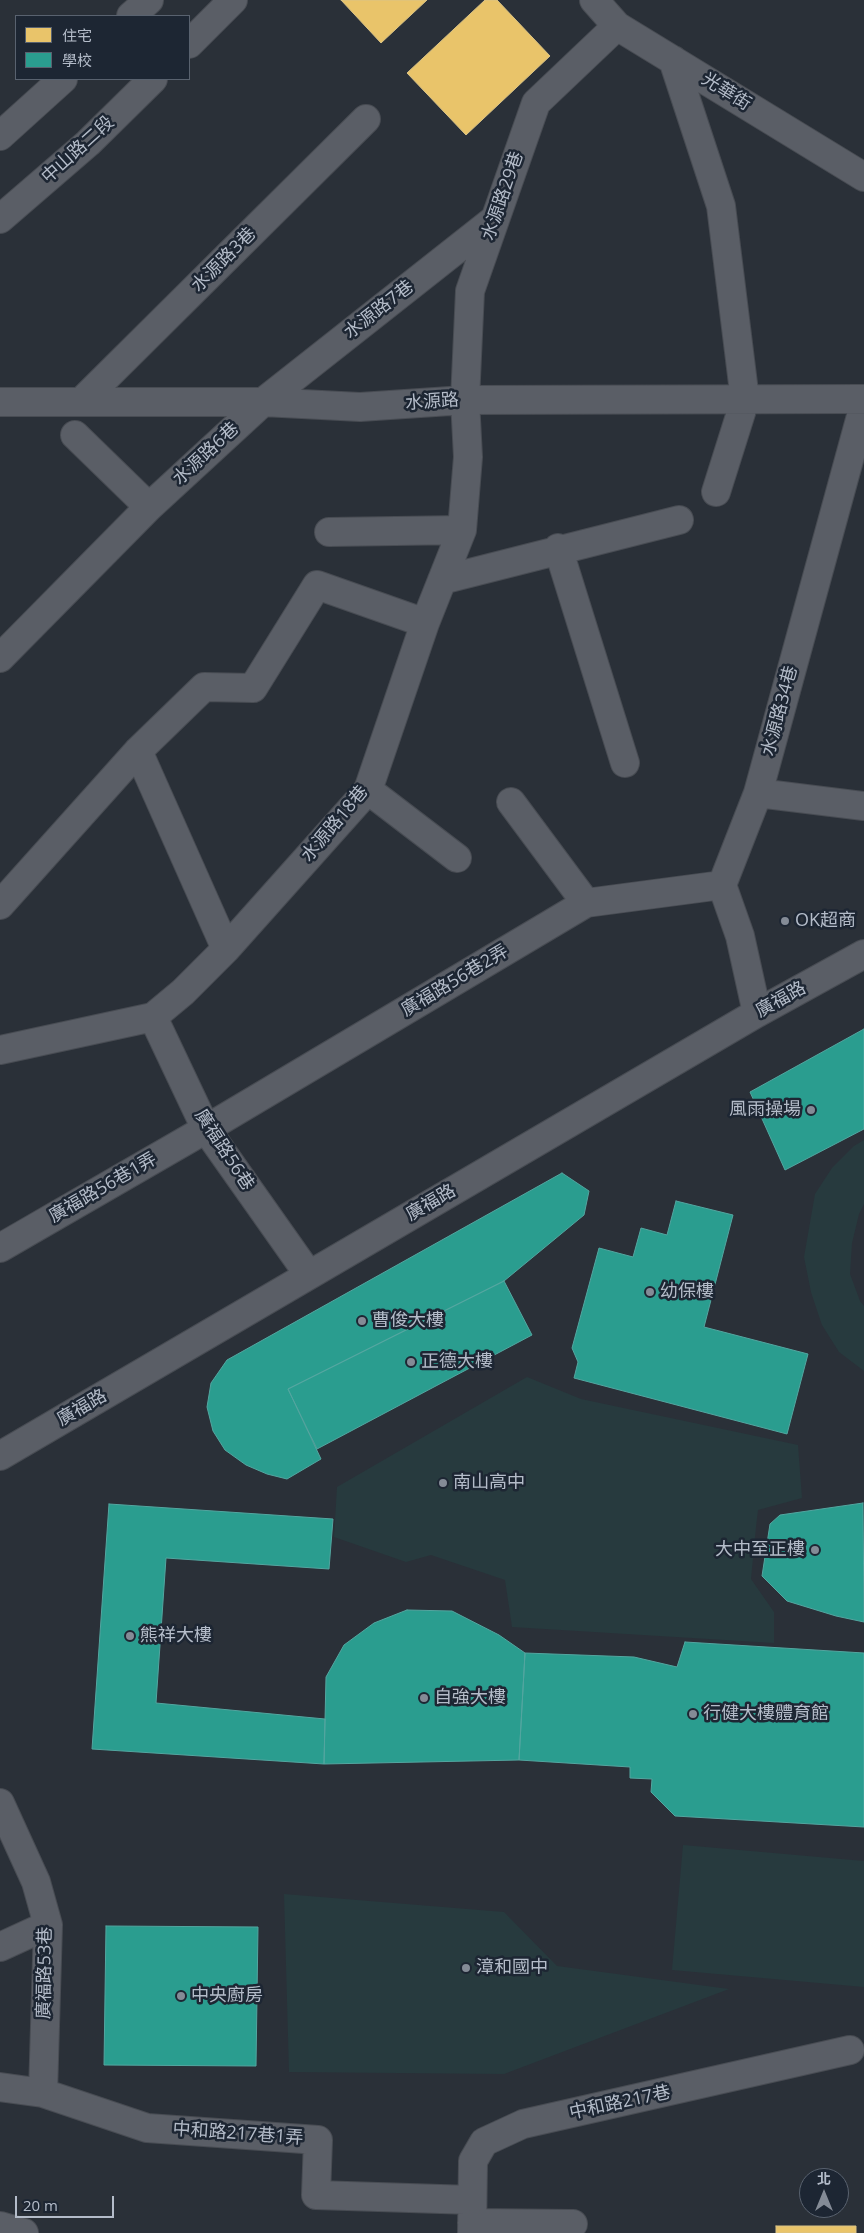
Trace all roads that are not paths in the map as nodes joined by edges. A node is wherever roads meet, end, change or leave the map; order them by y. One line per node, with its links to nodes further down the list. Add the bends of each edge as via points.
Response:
1 (149, 0): 4 (street)
2 (233, 0): 6 (street)
3 (594, 0): 5 (street, 光華街)
4 (132, 15)
5 (617, 26): 7 (street, 光華街); 14 (street, 水源路29巷, via 536,103)
6 (190, 43)
7 (673, 60): 12 (street, 光華街); 17 (street, via 720,206)
8 (62, 80): 11 (street)
9 (152, 80): 13 (street, 中山路二段, via 88,142)
10 (366, 118): 19 (street, 水源路3巷)
11 (0, 136)
12 (864, 177)
13 (0, 219)
14 (495, 219): 16 (street, 水源路29巷, via 470,291); 20 (street, 水源路7巷)
15 (864, 399): 17 (street, 水源路)
16 (465, 400): 17 (street, 水源路); 20 (street, 水源路, via 360,407); 26 (street, 水源路18巷, via 468,457)
17 (745, 400): 23 (street)
18 (0, 402): 19 (street, 水源路)
19 (81, 402): 20 (street, 水源路)
20 (263, 402): 24 (street, 水源路6巷)
21 (864, 406): 35 (street, 水源路34巷)
22 (75, 435): 24 (street)
23 (716, 492)
24 (150, 507): 31 (street, 水源路6巷)
25 (679, 520): 28 (street)
26 (462, 530): 27 (street); 29 (street, 水源路18巷)
27 (329, 532)
28 (558, 549): 29 (street); 33 (street)
29 (442, 580): 30 (street, 水源路18巷)
30 (425, 623): 32 (street, via 317,585 253,688 204,687); 34 (street, 水源路18巷)
31 (0, 658)
32 (138, 751): 41 (street); 42 (street)
33 (625, 763)
34 (368, 790): 38 (street); 42 (street, 水源路18巷)
35 (758, 793): 37 (street); 39 (street, 水源路34巷)
36 (511, 802): 40 (street)
37 (864, 806)
38 (457, 858)
39 (722, 885): 40 (street, 廣福路56巷2弄); 44 (street, via 740,936)
40 (586, 903): 47 (street, 廣福路56巷2弄)
41 (0, 904)
42 (226, 949): 45 (street, 水源路18巷)
43 (864, 954): 44 (street, 廣福路)
44 (757, 1013): 49 (street, 廣福路)
45 (153, 1017): 46 (street, 水源路18巷); 47 (street, 廣福路56巷)
46 (0, 1050)
47 (206, 1129): 48 (street, 廣福路56巷1弄); 49 (street, 廣福路56巷)
48 (0, 1248)
49 (309, 1275): 50 (street, 廣福路)
50 (0, 1456)
51 (0, 1803): 52 (street, 廣福路53巷, via 36,1882)
52 (48, 1925): 53 (street); 56 (street, 廣福路53巷)
53 (0, 1947)
54 (850, 2050): 57 (street, 中和路217巷, via 523,2124 484,2142 472,2161)
55 (0, 2088): 56 (street)
56 (43, 2093): 57 (street, 中和路217巷1弄, via 147,2128 318,2140 316,2195)
57 (472, 2219): 58 (street)
58 (573, 2224)
59 (0, 2226): 60 (street)
60 (24, 2233)

